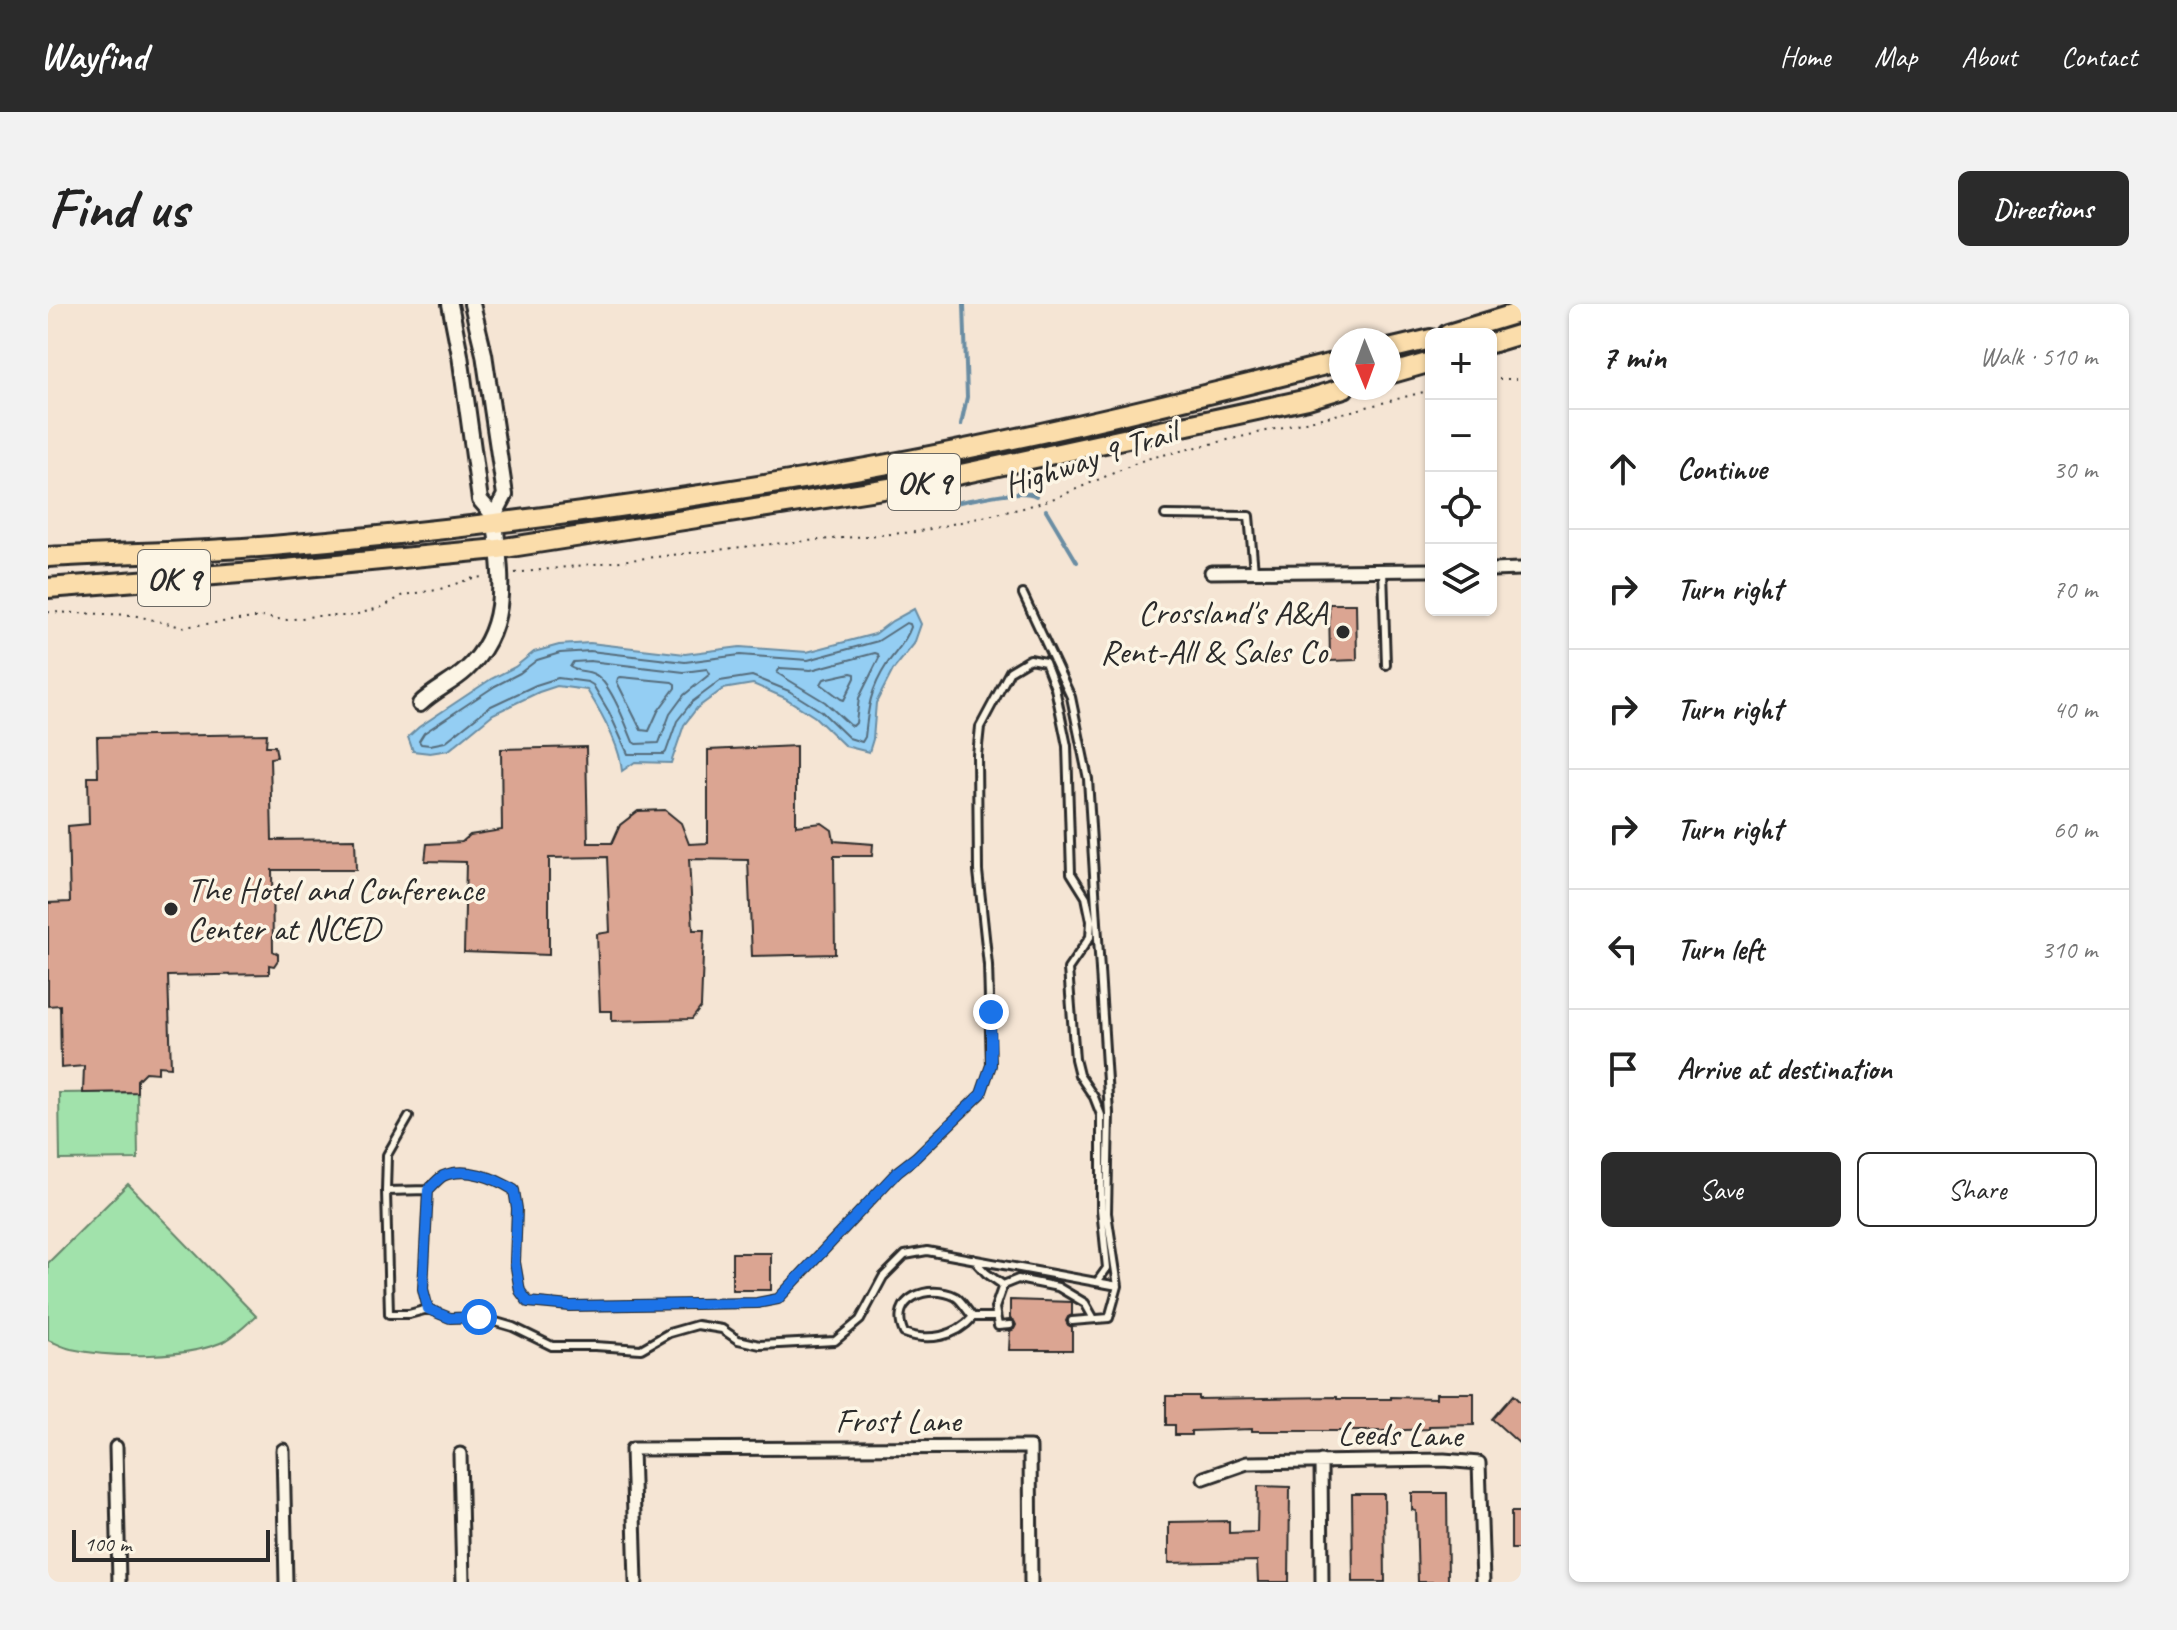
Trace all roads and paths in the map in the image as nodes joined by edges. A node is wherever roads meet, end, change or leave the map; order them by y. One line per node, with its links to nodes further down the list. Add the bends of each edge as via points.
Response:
1 (450, 304): 17 (street, via 480,500)
2 (472, 304): 17 (street, via 505,495)
3 (1521, 312): 4 (highway)
4 (1468, 328)
5 (1521, 334): 7 (highway)
6 (1425, 340): 8 (highway)
7 (1497, 341)
8 (1401, 346)
9 (1329, 364): 17 (highway, OK 9, via 1179,402 830,474 554,516)
10 (1425, 364): 11 (highway)
11 (1401, 371)
12 (1497, 379): 13 (path)
13 (1521, 379)
14 (1425, 392): 26 (path, Highway 9 Trail, via 1146,459 1058,497 930,529)
15 (1329, 393): 18 (highway, OK 9, via 915,484)
16 (1165, 515): 24 (lane, via 1249,516)
17 (495, 519): 18 (street); 19 (highway, OK 9, via 261,547)
18 (498, 549): 28 (highway, OK 9); 32 (street, via 502,589 490,638 466,669)
19 (48, 557)
20 (1521, 569): 23 (street)
21 (1383, 570): 22 (street); 24 (street); 31 (lane)
22 (1425, 570)
23 (1497, 570)
24 (1254, 571): 25 (street)
25 (1211, 572)
26 (520, 573)
27 (491, 576): 30 (path, via 404,595 351,616 261,617 182,627 133,615)
28 (48, 588)
29 (1023, 594): 39 (lane, via 1071,697 1088,779 1109,1113 1107,1213)
30 (48, 612)
31 (1386, 665)
32 (420, 704)
33 (409, 1117): 35 (lane, via 387,1155)
34 (428, 1190): 35 (lane); 37 (lane, via 442,1177 461,1172 495,1178 514,1190 515,1262 520,1291 528,1302 570,1306 778,1299 898,1171 981,1094 991,1065 991,1012 978,871 980,727 1010,671 1030,659 1045,662 1055,688 1067,746 1071,873 1086,897 1091,921 1090,937 1068,969 1075,1059 1101,1115 1107,1268); 40 (lane, via 423,1289)
35 (386, 1191): 40 (lane, via 389,1314)
36 (973, 1259): 37 (lane); 38 (lane); 40 (lane, via 927,1251 905,1255 883,1277 860,1320 835,1341 760,1345 697,1325 641,1349 552,1346 513,1327 479,1317 450,1318)
37 (1097, 1282): 39 (lane)
38 (1003, 1285): 42 (lane); 43 (lane, via 1018,1279 1058,1287 1085,1303)
39 (1118, 1286): 43 (lane, via 1109,1318)
40 (428, 1309)
41 (973, 1317): 41 (lane, via 958,1298 919,1293 909,1298 899,1321 904,1333 933,1338 953,1333); 42 (lane)
42 (996, 1317): 45 (lane, via 998,1326)
43 (1094, 1319): 44 (lane)
44 (1072, 1321)
45 (1010, 1325)
46 (116, 1447): 51 (street)
47 (283, 1450): 52 (street)
48 (460, 1454): 53 (street)
49 (1321, 1461): 50 (street, Leeds Lane, via 1247,1463); 56 (street); 57 (street, Leeds Lane, via 1479,1463)
50 (1204, 1478)
51 (119, 1582)
52 (286, 1582)
53 (463, 1582)
54 (636, 1582): 55 (street, Frost Lane, via 632,1449 1030,1447)
55 (1031, 1582)
56 (1322, 1582)
57 (1483, 1582)

